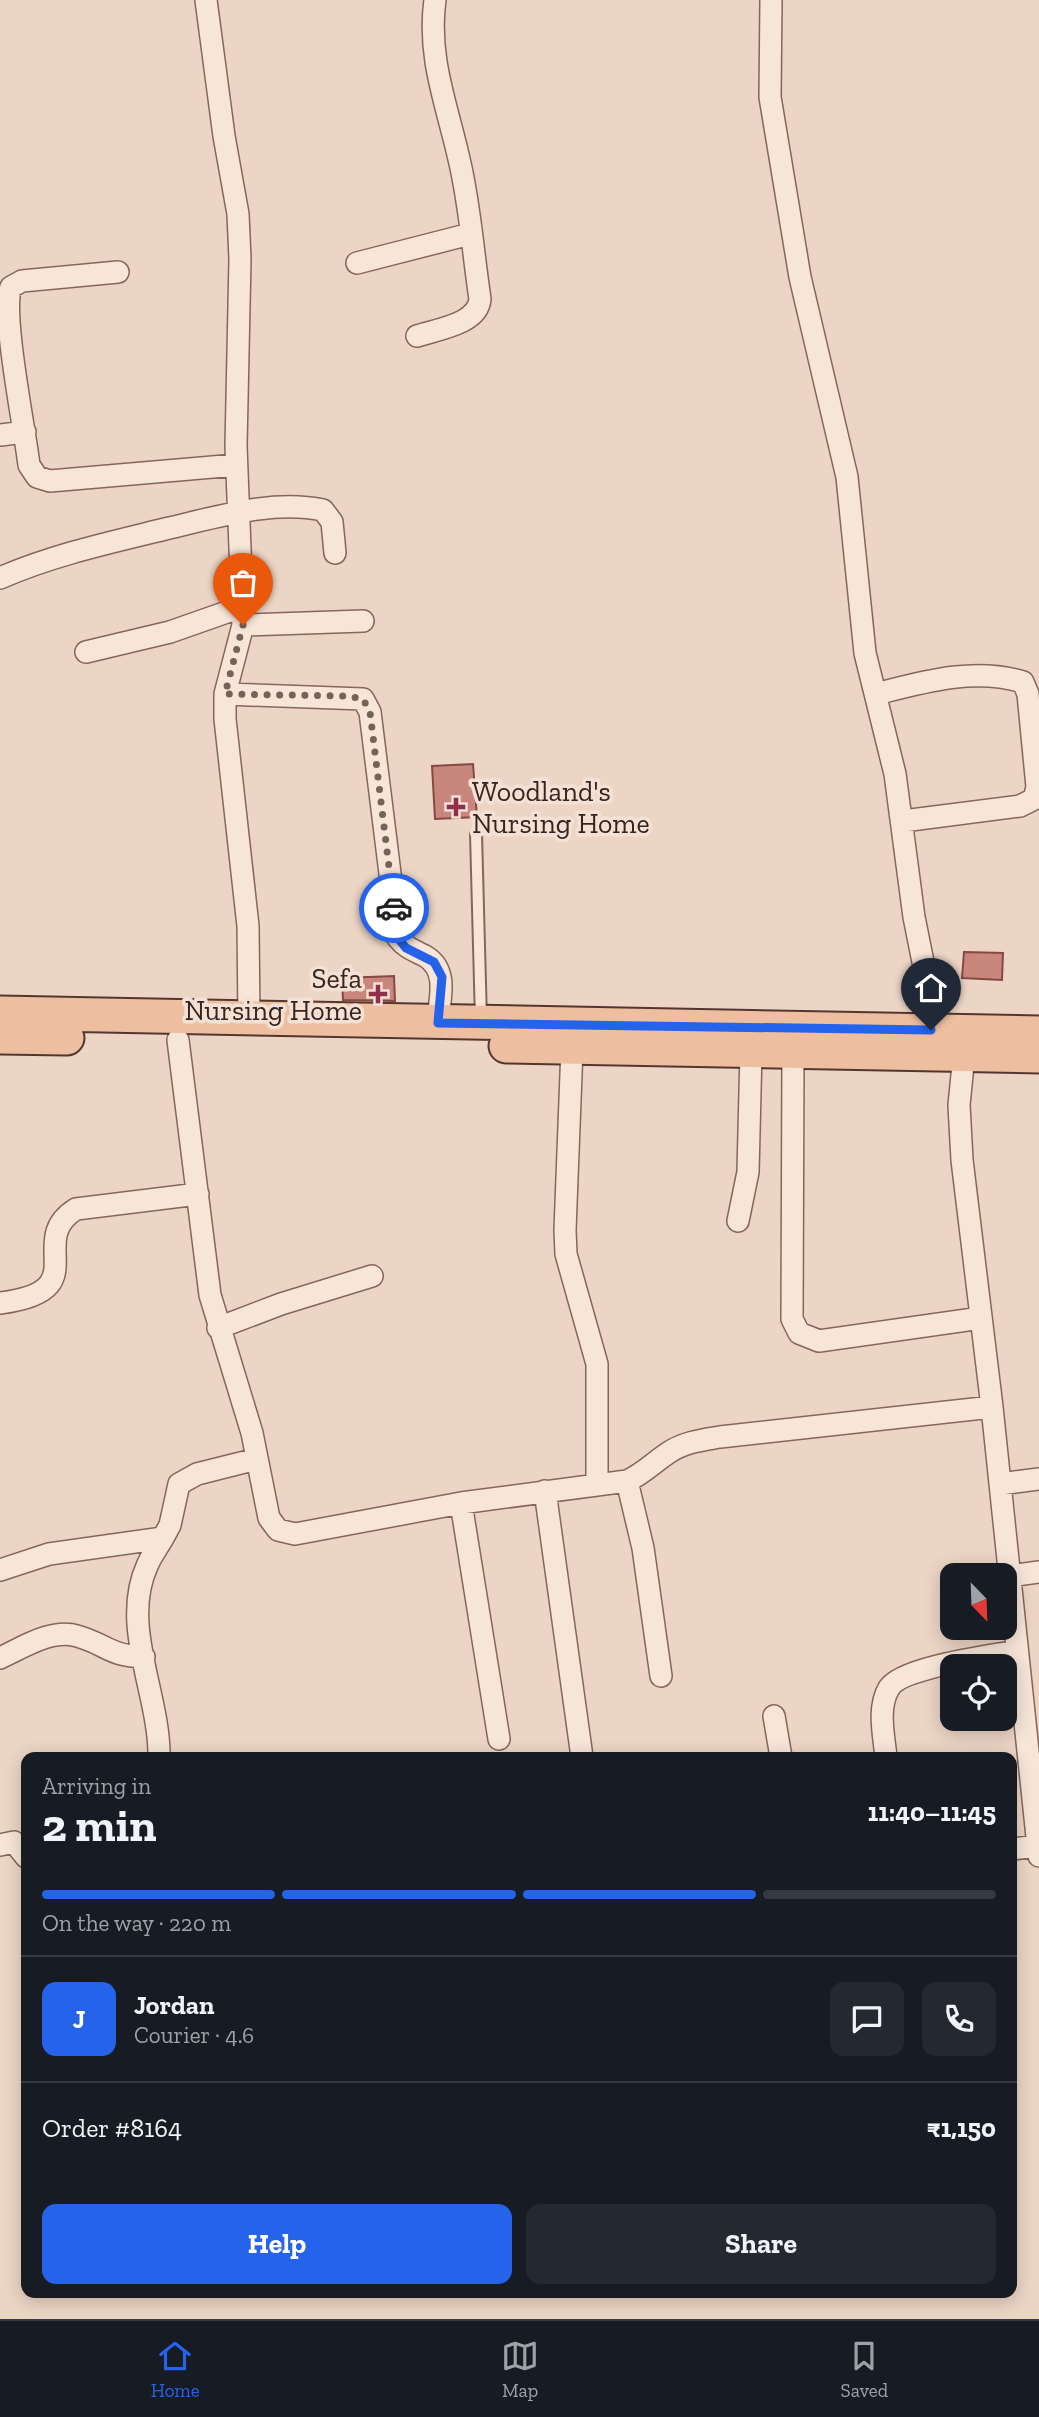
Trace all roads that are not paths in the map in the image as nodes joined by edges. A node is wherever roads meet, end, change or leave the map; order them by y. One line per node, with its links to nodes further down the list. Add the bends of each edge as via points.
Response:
1 (206, 0): 10 (street, via 238,214 241,319)
2 (435, 0): 4 (street, via 433,61 460,161)
3 (771, 0): 18 (street, via 769,97 800,277 847,477 865,653)
4 (470, 234): 5 (street); 7 (street, via 479,309 472,317)
5 (357, 263)
6 (118, 272): 8 (street, via 22,281 11,287 8,296)
7 (417, 336)
8 (25, 432): 9 (street); 10 (street, via 29,465 37,477 50,481)
9 (0, 435)
10 (236, 465): 11 (street)
11 (237, 512): 12 (street, via 306,506 323,510 332,522); 13 (street, via 54,556); 14 (street)
12 (335, 553)
13 (0, 578)
14 (243, 616): 15 (street); 16 (street); 17 (street)
15 (363, 621)
16 (86, 652)
17 (225, 694): 22 (street, via 248,937); 23 (street, via 363,699 370,712 398,938 406,948 434,962 442,977)
18 (876, 694): 19 (street); 19 (street, via 964,676 1008,677 1023,682 1028,694 1037,787 1034,799 1020,806)
19 (903, 821): 25 (street, via 914,917 930,996)
20 (476, 834): 24 (lane)
21 (0, 1013): 22 (main road)
22 (249, 1018): 23 (main road)
23 (438, 1023): 24 (main road)
24 (481, 1023): 25 (main road)
25 (931, 1030): 26 (main road)
26 (1039, 1033)
27 (0, 1037): 28 (main road)
28 (178, 1040): 29 (main road); 34 (street)
29 (572, 1048): 30 (main road); 44 (street, via 566,1254 597,1364)
30 (751, 1051): 31 (main road); 35 (street, via 748,1172)
31 (793, 1052): 32 (main road); 38 (street, via 792,1319 799,1333 819,1340)
32 (964, 1055): 33 (main road); 38 (street, via 959,1105 962,1160)
33 (1039, 1056)
34 (198, 1194): 37 (street, via 76,1209 60,1221 56,1231 54,1278 43,1292); 39 (street)
35 (738, 1222)
36 (372, 1276): 39 (street)
37 (0, 1303)
38 (981, 1318): 40 (street)
39 (218, 1328): 41 (street)
40 (992, 1407): 43 (street, via 688,1443); 45 (street)
41 (257, 1459): 47 (street, via 269,1518 278,1530 295,1534); 48 (street, via 197,1474 179,1484)
42 (1039, 1479): 45 (street)
43 (627, 1481): 44 (street); 57 (street, via 643,1548)
44 (597, 1484): 46 (street)
45 (1000, 1484): 49 (street)
46 (545, 1491): 47 (street); 62 (street)
47 (461, 1503): 60 (street)
48 (163, 1538): 50 (street, via 49,1554); 55 (street, via 146,1567 139,1601)
49 (1009, 1563)
50 (0, 1570)
51 (1039, 1572): 52 (street)
52 (1017, 1575)
53 (1016, 1640): 54 (street)
54 (1017, 1651): 59 (street); 64 (street, via 906,1675 890,1687 882,1713)
55 (144, 1657): 56 (street, via 121,1656 77,1636 59,1634); 61 (street)
56 (0, 1658)
57 (661, 1676)
58 (774, 1716): 63 (street)
59 (1032, 1731): 67 (street)
60 (499, 1739)
61 (158, 1752)
62 (581, 1752)
63 (780, 1752)
64 (886, 1752)
65 (0, 1845): 68 (street, via 14,1842)
66 (1017, 1849): 67 (street)
67 (1038, 1849)
68 (21, 1851)

